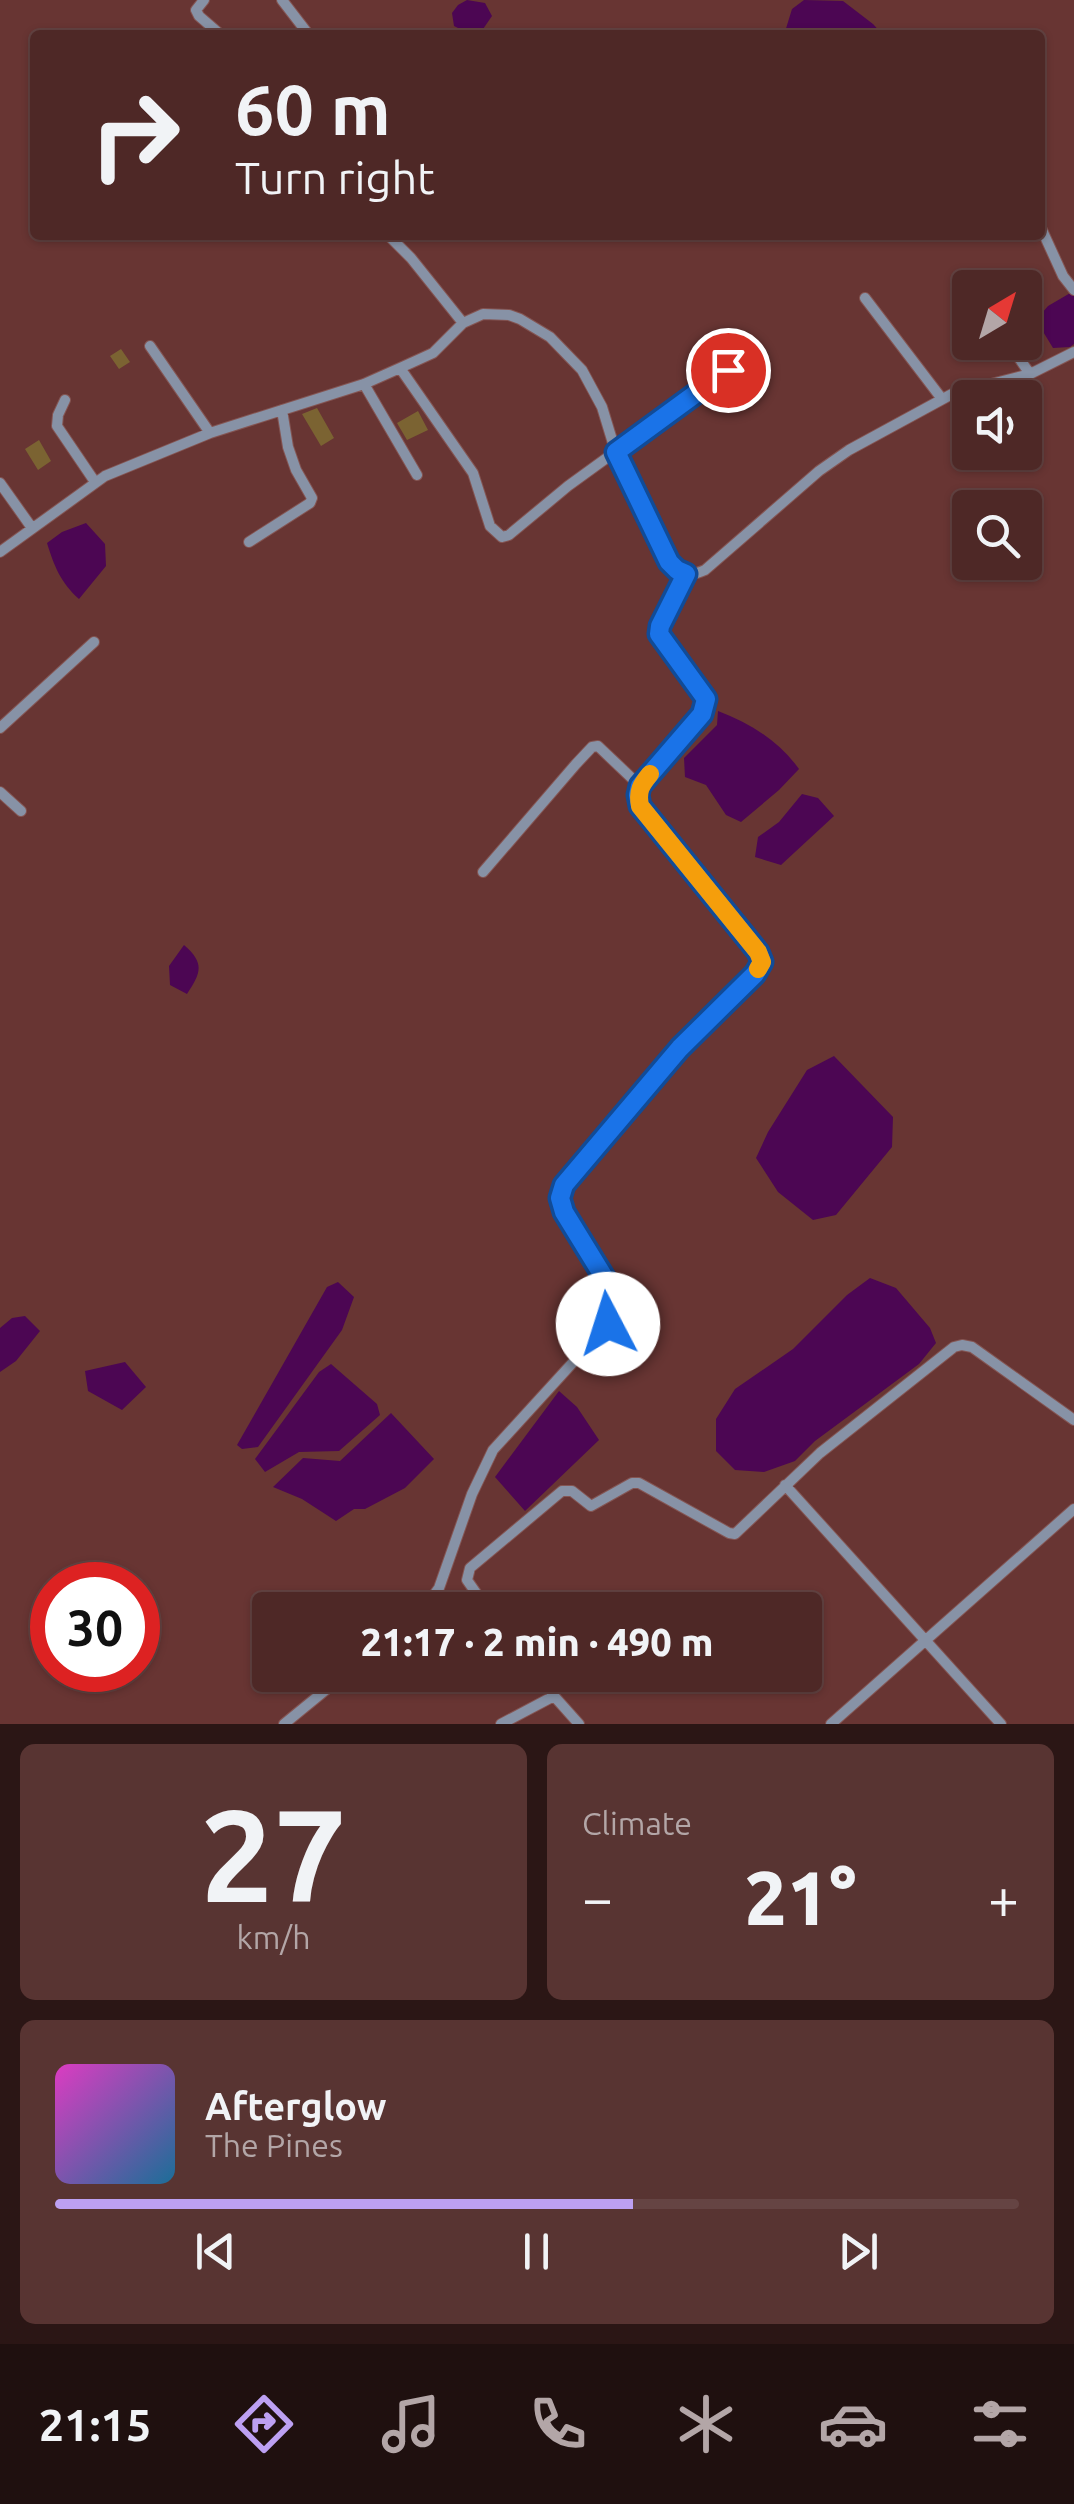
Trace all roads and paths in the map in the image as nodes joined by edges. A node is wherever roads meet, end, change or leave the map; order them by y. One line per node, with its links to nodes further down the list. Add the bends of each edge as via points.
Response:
1 (204, 0): 3 (street, via 198,16)
2 (282, 0): 4 (street)
3 (215, 30)
4 (305, 30)
5 (1045, 236): 7 (street)
6 (393, 240): 9 (street)
7 (1074, 290)
8 (865, 298): 17 (street)
9 (464, 323): 13 (street, via 433,353); 21 (street, via 483,314 508,315 550,337 582,370)
10 (150, 346): 20 (street)
11 (1074, 352): 15 (street)
12 (1020, 360): 15 (street)
13 (400, 368): 16 (street); 21 (street, via 472,473 490,526 502,538)
14 (728, 370): 21 (street)
15 (1030, 374): 17 (street)
16 (364, 384): 19 (street); 22 (street)
17 (942, 398): 28 (street, via 833,461 705,570)
18 (65, 400): 24 (street, via 57,426)
19 (282, 410): 20 (street); 26 (street, via 296,470 312,498)
20 (210, 433): 24 (street)
21 (616, 452): 28 (street, via 669,562)
22 (416, 474)
23 (0, 482): 25 (street)
24 (95, 482): 25 (street)
25 (32, 528): 27 (street)
26 (249, 542)
27 (0, 552)
28 (686, 574): 31 (street, via 659,634 701,690 705,706)
29 (94, 642): 30 (street)
30 (0, 728)
31 (640, 786): 34 (street, via 604,749 592,748); 38 (street, via 640,806 762,962 564,1185 564,1212 610,1287 614,1305 608,1324 493,1450)
32 (0, 792): 33 (street)
33 (21, 811)
34 (483, 872)
35 (1074, 1420): 36 (street, via 962,1345)
36 (784, 1485): 39 (street, via 735,1534 635,1482 592,1506 566,1489 470,1568 467,1580); 40 (street)
37 (1074, 1509): 40 (street)
38 (437, 1592)
39 (475, 1592)
40 (925, 1640): 47 (street); 48 (street)
41 (323, 1692): 44 (street)
42 (551, 1692): 43 (street)
43 (554, 1696): 45 (street); 46 (street)
44 (284, 1724)
45 (501, 1724)
46 (579, 1724)
47 (831, 1724)
48 (1001, 1724)

